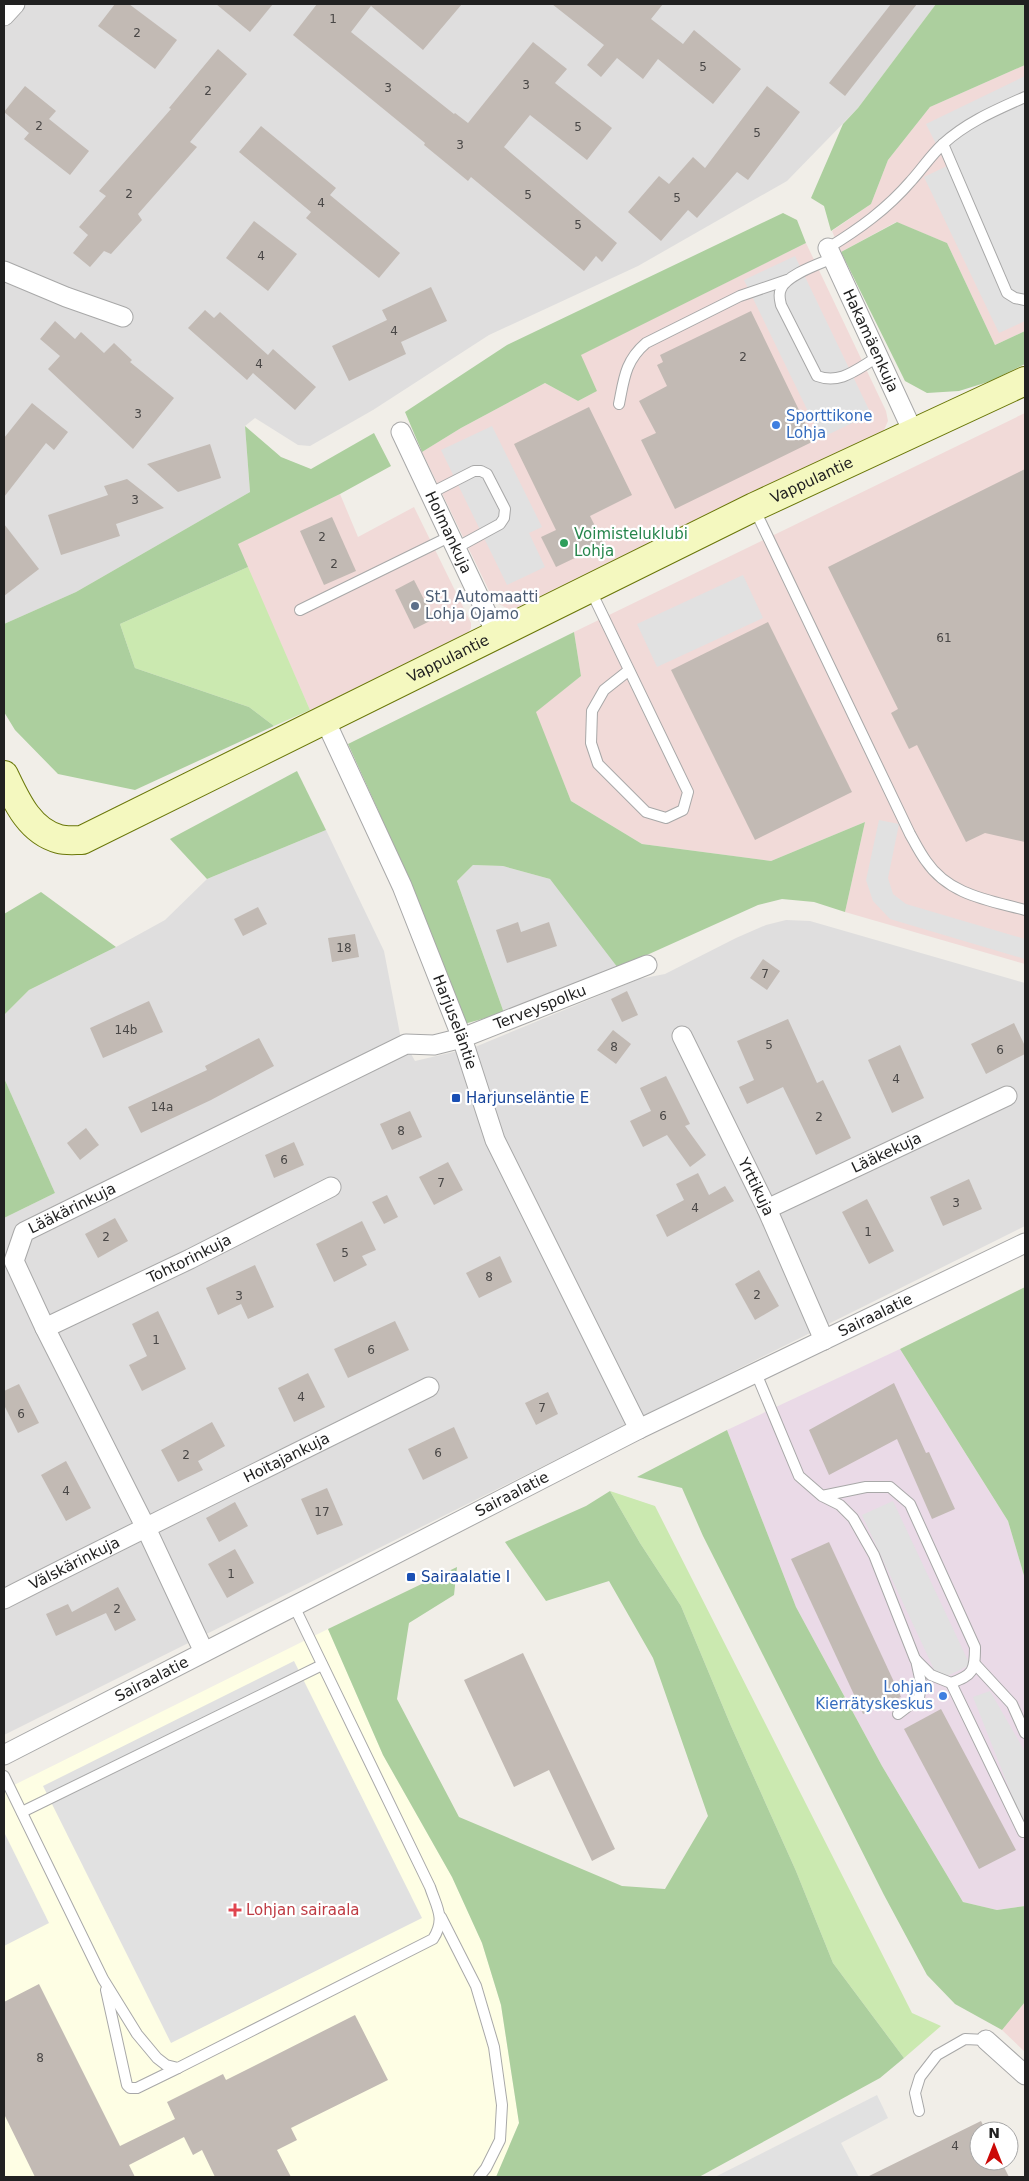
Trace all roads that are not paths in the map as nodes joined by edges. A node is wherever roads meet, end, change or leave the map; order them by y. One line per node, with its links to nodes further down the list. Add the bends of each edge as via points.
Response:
1 (15, 4): 2 (street)
2 (4, 16)
3 (1025, 97): 4 (lane, via 978,118)
4 (943, 144): 5 (lane, via 890,203); 8 (lane, via 1008,293)
5 (830, 253): 7 (lane); 10 (street, Hakamäenkuja)
6 (4, 271): 9 (street)
7 (788, 279): 10 (lane, via 779,294 781,305 817,376 838,379); 12 (lane, via 740,296 646,343 634,353 627,366)
8 (1025, 300)
9 (122, 318)
10 (878, 357): 14 (street, Hakamäenkuja)
11 (1025, 381): 14 (street, Vappulantie)
12 (619, 404)
13 (402, 432): 15 (street, Holmankuja)
14 (914, 434): 16 (street, Vappulantie)
15 (431, 493): 17 (street, Holmankuja); 17 (lane, via 481,471 487,474 505,509 500,524)
16 (754, 507): 18 (street, Vappulantie); 24 (lane, via 926,862 944,881 967,895)
17 (453, 542): 19 (lane); 20 (street, Holmankuja)
18 (589, 588): 20 (street, Vappulantie); 21 (lane)
19 (300, 610)
20 (496, 633): 22 (street, Vappulantie)
21 (628, 671): 21 (lane, via 688,792 684,810 666,818 646,812 598,764 591,743 592,711 604,690)
22 (325, 720): 23 (street, Vappulantie, via 82,840 60,840 44,833 19,806); 27 (street, Harjuseläntie, via 402,886)
23 (4, 775)
24 (1025, 910)
25 (647, 965): 27 (street, Terveyspolku)
26 (682, 1036): 31 (street, Yrttikuja)
27 (462, 1038): 28 (street, Terveyspolku); 37 (street, Harjuseläntie, via 495,1140)
28 (434, 1045): 33 (street, Lääkärinkuja, via 406,1044 24,1232 14,1262)
29 (1007, 1096): 31 (street, Lääkekuja)
30 (332, 1187): 33 (street, Tohtorinkuja)
31 (767, 1209): 34 (street, Yrttikuja)
32 (1025, 1243): 34 (street, Sairaalatie)
33 (45, 1328): 39 (street, Lääkärinkuja)
34 (824, 1340): 35 (street, Sairaalatie)
35 (756, 1373): 37 (street, Sairaalatie); 38 (lane, via 798,1476)
36 (429, 1387): 39 (street, Hoitajankuja, via 286,1460)
37 (639, 1430): 41 (street, Sairaalatie)
38 (822, 1496): 43 (lane, via 840,1505 853,1518 874,1555); 44 (lane, via 866,1487 890,1488 910,1504 975,1647)
39 (145, 1526): 40 (street, Välskärinkuja); 42 (street, Lääkärinkuja)
40 (4, 1599)
41 (294, 1606): 42 (street, Sairaalatie); 45 (lane)
42 (204, 1652): 49 (street, Sairaalatie)
43 (915, 1659): 46 (lane, via 931,1675); 47 (lane, via 921,1683 919,1698)
44 (975, 1664): 46 (lane, via 967,1677); 48 (lane, via 1012,1704)
45 (322, 1665): 51 (lane); 53 (lane, via 430,1887)
46 (951, 1683): 52 (lane)
47 (898, 1714)
48 (1025, 1732)
49 (4, 1755)
50 (4, 1776): 51 (lane)
51 (22, 1812): 54 (lane)
52 (1023, 1832)
53 (440, 1916): 56 (lane, via 440,1929 433,1939); 59 (lane, via 476,1986 494,2047 502,2105 500,2140)
54 (103, 1979): 56 (lane, via 137,2034 157,2058 166,2066); 56 (lane, via 127,2085 137,2088)
55 (986, 2040): 57 (street); 58 (lane, via 965,2039 937,2055 920,2077 915,2093)
56 (178, 2068)
57 (1025, 2075)
58 (919, 2111)
59 (479, 2177)

